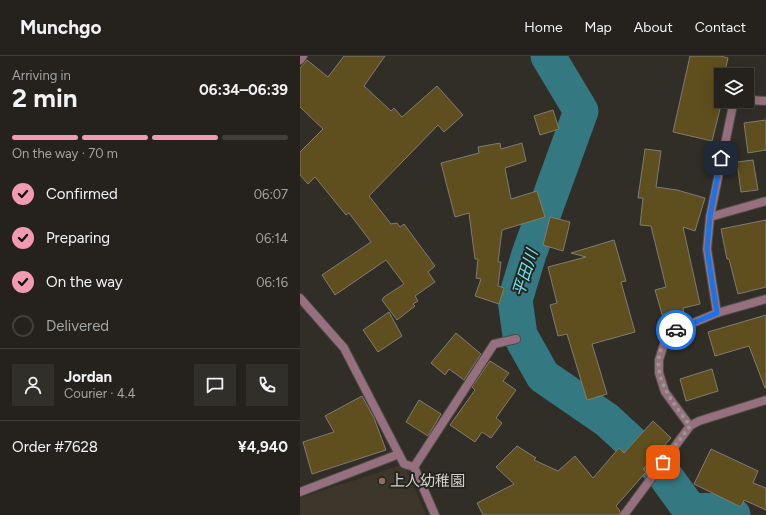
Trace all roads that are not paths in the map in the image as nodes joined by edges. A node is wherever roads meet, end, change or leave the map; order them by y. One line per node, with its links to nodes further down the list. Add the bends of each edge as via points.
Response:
1 (303, 56): 2 (street)
2 (300, 60)
3 (766, 101): 5 (street, via 751,100 733,105)
4 (766, 201): 5 (street)
5 (710, 216): 8 (street, via 707,249)
6 (300, 298): 12 (street, via 344,348)
7 (766, 299): 8 (street)
8 (717, 313): 11 (street, via 676,330 665,341 659,360 659,373 666,392)
9 (516, 339): 13 (street, via 494,344)
10 (766, 400): 11 (street)
11 (690, 426): 16 (street)
12 (399, 454): 13 (street, via 404,464); 14 (street)
13 (414, 467): 15 (street)
14 (300, 492)
15 (435, 515)
16 (624, 515)

